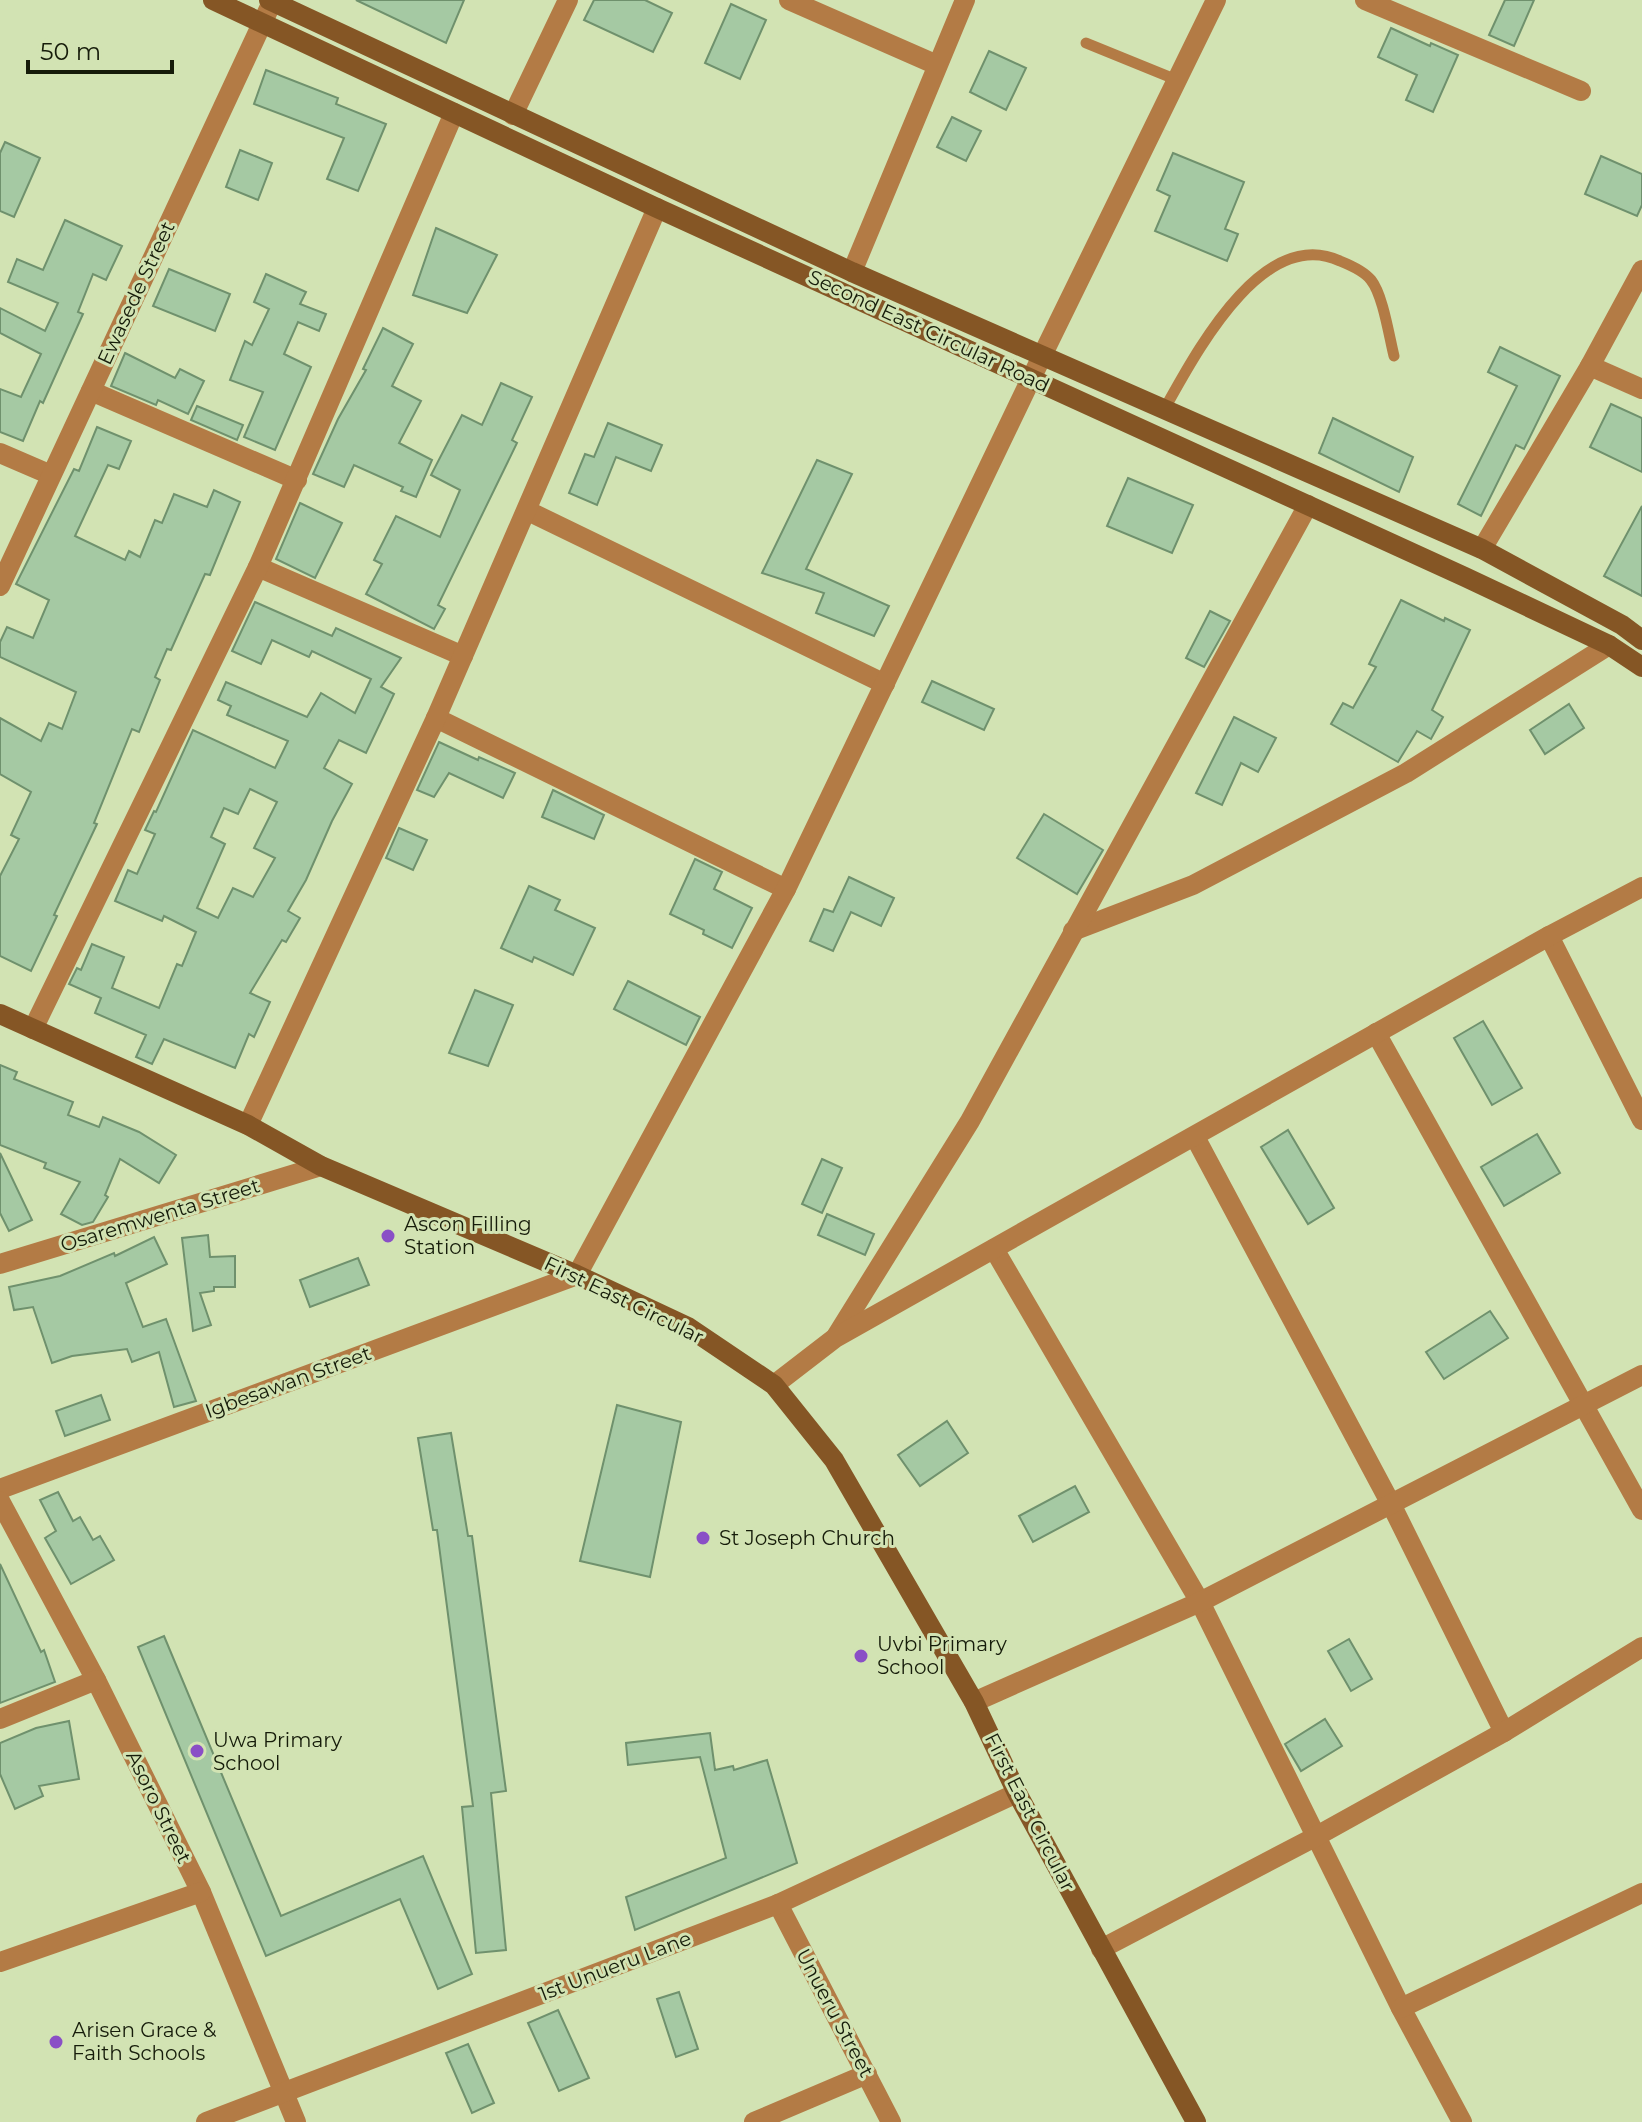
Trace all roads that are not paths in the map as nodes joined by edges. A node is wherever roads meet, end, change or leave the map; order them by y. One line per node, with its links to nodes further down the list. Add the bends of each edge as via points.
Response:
1 (213, 0): 8 (main road, Second East Circular Road)
2 (271, 0): 8 (street, Ewasede Street); 14 (main road, Second East Circular Road)
3 (568, 0): 14 (street)
4 (789, 0): 10 (street)
5 (965, 0): 10 (street)
6 (1216, 0): 11 (street)
7 (1365, 0): 12 (street)
8 (261, 23): 13 (main road, Second East Circular Road); 23 (street, Ewasede Street)
9 (1086, 43): 11 (lane)
10 (937, 65): 17 (street)
11 (1177, 80): 18 (street)
12 (1581, 91)
13 (454, 113): 15 (main road, Second East Circular Road); 27 (street)
14 (513, 115): 17 (main road, Second East Circular Road)
15 (657, 208): 21 (main road, Second East Circular Road); 29 (street)
16 (1642, 270): 20 (street)
17 (852, 272): 18 (main road, Second East Circular Road)
18 (1042, 356): 21 (street); 24 (main road, Second East Circular Road)
19 (1394, 356): 24 (lane, via 1371,279 1331,256 1300,254 1276,265 1234,300)
20 (1590, 366): 22 (street); 30 (street)
21 (1031, 379): 28 (main road, Second East Circular Road); 37 (street)
22 (1642, 389)
23 (91, 391): 26 (street, Ewasede Street); 27 (street)
24 (1165, 408): 30 (main road, Second East Circular Road)
25 (0, 453): 26 (street)
26 (51, 475): 32 (street, Ewasede Street)
27 (297, 480): 31 (street)
28 (1308, 505): 34 (main road, Second East Circular Road); 41 (street)
29 (528, 511): 35 (street); 37 (street)
30 (1482, 549): 33 (main road, Second East Circular Road)
31 (258, 567): 35 (street); 44 (street)
32 (0, 586)
33 (1642, 640)
34 (1609, 645): 36 (main road, Second East Circular Road); 41 (street, via 1406,773 1193,885)
35 (463, 656): 38 (street)
36 (1642, 667)
37 (885, 684): 40 (street)
38 (436, 718): 40 (street); 47 (street)
39 (1642, 887): 42 (street)
40 (786, 889): 52 (street)
41 (1073, 931): 53 (street, via 970,1121)
42 (1549, 936): 45 (street); 46 (street)
43 (0, 1014): 44 (main road, First East Circular)
44 (33, 1029): 47 (main road, First East Circular)
45 (1376, 1033): 48 (street); 56 (street)
46 (1642, 1120)
47 (248, 1125): 49 (main road, First East Circular)
48 (1195, 1137): 50 (street); 59 (street)
49 (321, 1166): 51 (street, Osaremwenta Street); 52 (main road, First East Circular)
50 (994, 1249): 53 (street); 61 (street)
51 (0, 1264)
52 (577, 1275): 55 (main road, First East Circular, via 688,1327); 57 (street, Igbesawan Street)
53 (835, 1338): 55 (street)
54 (1642, 1375): 56 (street)
55 (774, 1385): 64 (main road, First East Circular, via 834,1460)
56 (1584, 1406): 59 (street); 60 (street)
57 (0, 1489)
58 (0, 1501): 63 (street, Asoro Street)
59 (1392, 1506): 61 (street); 66 (street)
60 (1642, 1510)
61 (1200, 1602): 64 (street); 68 (street)
62 (1642, 1647): 66 (street)
63 (96, 1680): 65 (street); 69 (street, Asoro Street)
64 (974, 1702): 67 (main road, First East Circular)
65 (0, 1719)
66 (1504, 1732): 68 (street)
67 (1017, 1793): 71 (street, 1st Unueru Lane); 72 (main road, First East Circular)
68 (1315, 1837): 72 (street); 74 (street)
69 (201, 1892): 73 (street); 76 (street, Asoro Street)
70 (1642, 1893): 74 (street)
71 (778, 1904): 75 (street, Unueru Street); 76 (street, 1st Unueru Lane)
72 (1101, 1949): 81 (main road, First East Circular)
73 (0, 1962)
74 (1401, 2008): 82 (street)
75 (867, 2074): 79 (street); 80 (street, Unueru Street)
76 (282, 2092): 77 (street, 1st Unueru Lane); 78 (street, Asoro Street)
77 (206, 2122)
78 (296, 2122)
79 (754, 2122)
80 (891, 2122)
81 (1196, 2122)
82 (1462, 2122)

